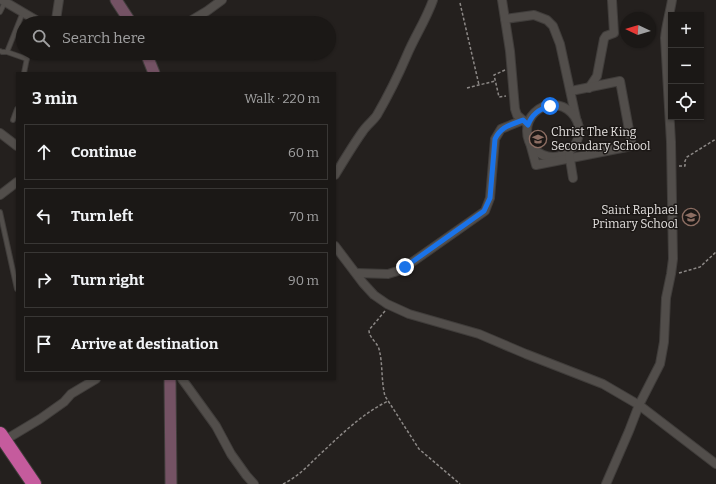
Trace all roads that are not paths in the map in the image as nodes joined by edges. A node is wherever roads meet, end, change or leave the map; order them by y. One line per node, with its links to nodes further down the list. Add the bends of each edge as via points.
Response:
1 (59, 0): 13 (street)
2 (116, 0): 14 (street)
3 (222, 0): 15 (street)
4 (433, 0): 35 (street, via 382,106 350,149)
5 (502, 0): 16 (street)
6 (612, 0): 25 (street, via 614,33 604,39 597,76)
7 (672, 0): 46 (street, via 665,38 672,166 673,259 666,298 665,332 660,364)
8 (4, 1): 9 (lane); 10 (street)
9 (0, 12)
10 (23, 12): 11 (lane); 12 (street)
11 (21, 16)
12 (30, 16)
13 (57, 16)
14 (126, 16)
15 (199, 16)
16 (505, 19): 26 (street, via 534,15 547,20 553,26 560,44); 29 (street, via 517,114)
17 (16, 30): 19 (lane)
18 (0, 51): 19 (lane)
19 (7, 52): 20 (lane)
20 (16, 55)
21 (27, 60): 23 (lane)
22 (149, 60): 24 (street)
23 (24, 72)
24 (154, 72)
25 (589, 88): 26 (street); 34 (street, via 620,81 632,146)
26 (571, 92): 30 (street)
27 (16, 112): 28 (lane)
28 (13, 120)
29 (525, 122): 30 (street, via 543,108 557,106 574,117); 32 (street); 41 (street, via 500,129 495,139 490,198 484,211 401,270 388,274)
30 (577, 123): 34 (street, via 578,137)
31 (0, 133): 33 (street)
32 (530, 143): 34 (street, via 546,156); 34 (street, via 536,166)
33 (16, 145)
34 (569, 155): 36 (street)
35 (336, 173)
36 (573, 178)
37 (16, 183): 38 (street)
38 (0, 195)
39 (0, 212): 42 (lane)
40 (336, 247): 41 (street)
41 (356, 273): 46 (street, via 374,295 386,304 409,314 498,341 603,384)
42 (16, 284)
43 (94, 380): 47 (street, via 71,394 57,408 40,419)
44 (170, 380): 50 (street)
45 (183, 380): 51 (street, via 216,426 231,454)
46 (639, 405): 48 (street); 52 (street)
47 (2, 437): 49 (highway)
48 (716, 464)
49 (34, 484)
50 (171, 484)
51 (254, 484)
52 (606, 484)

